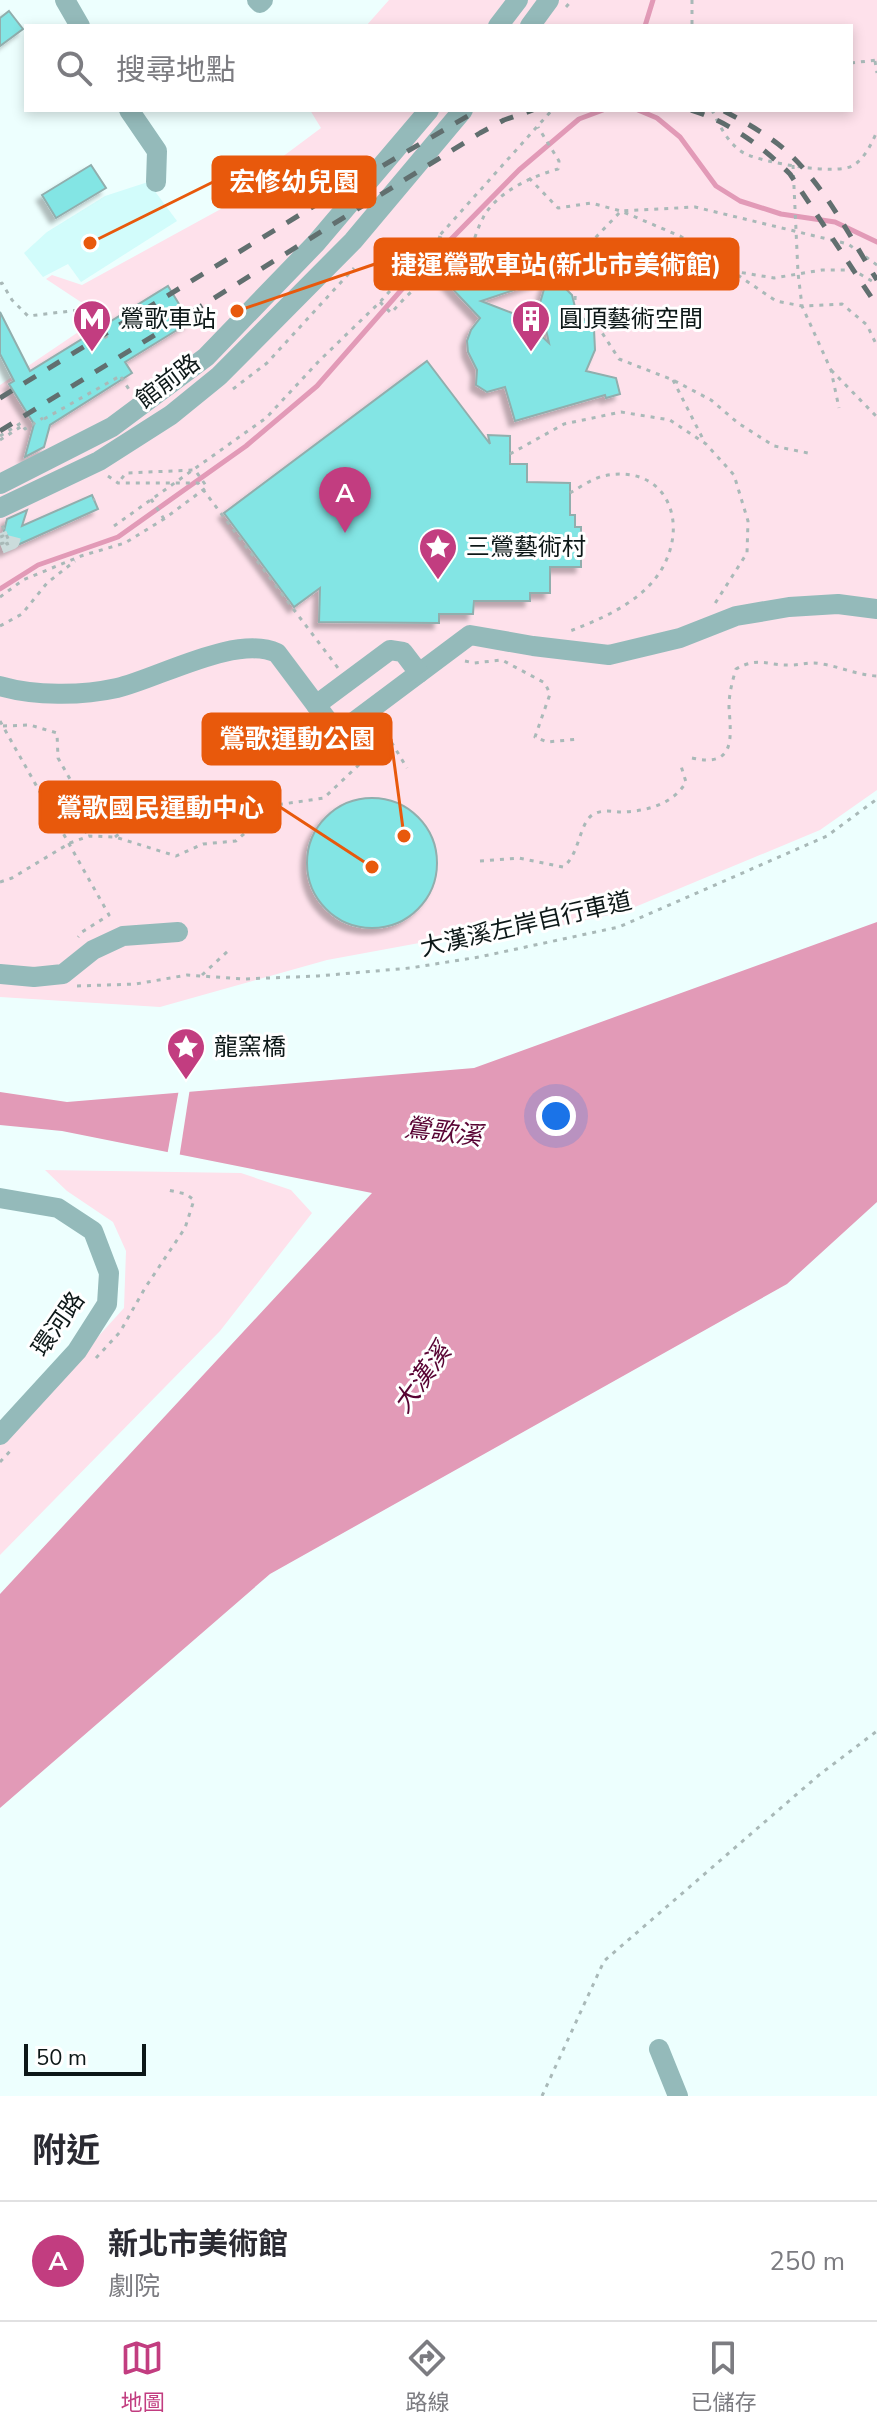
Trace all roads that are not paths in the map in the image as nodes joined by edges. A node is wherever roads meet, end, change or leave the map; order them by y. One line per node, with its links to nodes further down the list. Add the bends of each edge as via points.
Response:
1 (65, 0): 4 (street)
2 (518, 0): 5 (street)
3 (549, 0): 6 (street)
4 (79, 24)
5 (500, 24)
6 (531, 24)
7 (427, 112): 11 (street, 館前路, via 316,243 206,357 112,427)
8 (461, 112): 12 (street, 館前路, via 353,241 219,376 171,415)
9 (140, 113): 10 (street, via 157,151)
10 (156, 182)
11 (0, 484)
12 (1, 516)
13 (877, 609): 14 (street, via 838,604 736,616 680,638 609,655 470,635)
14 (419, 673): 16 (street, via 347,727 331,725); 16 (street, via 403,652 390,650)
15 (0, 686): 16 (street, via 72,692 117,688 198,659 264,647 277,653)
16 (316, 705)
17 (178, 932): 18 (street, via 123,936 93,950 63,974)
18 (0, 974)
19 (0, 1198): 20 (street, 環河路, via 58,1208 93,1231 109,1273 107,1304 77,1351)
20 (0, 1435)
21 (659, 2049): 22 (street)
22 (678, 2096)

